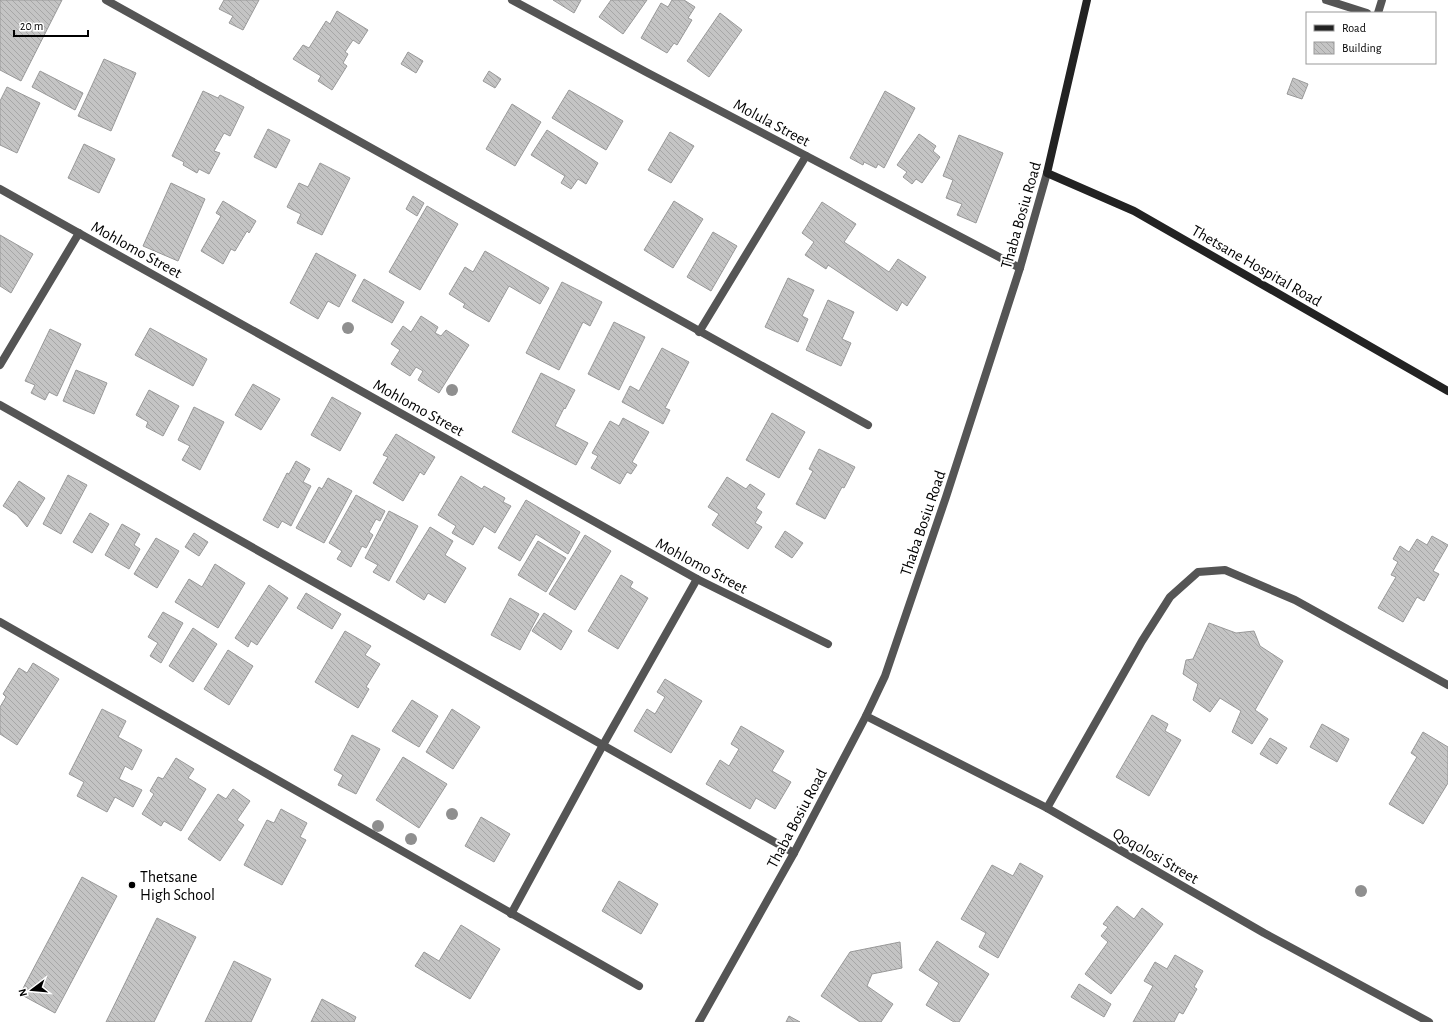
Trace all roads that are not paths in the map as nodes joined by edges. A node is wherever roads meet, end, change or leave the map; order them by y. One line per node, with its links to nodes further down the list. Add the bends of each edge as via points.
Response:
1 (106, 0): 13 (street)
2 (512, 0): 8 (street, Molula Street)
3 (1087, 0): 9 (main road, Thaba Bosiu Road)
4 (1326, 0): 6 (street)
5 (1382, 0): 7 (street)
6 (1363, 12)
7 (1378, 12)
8 (806, 156): 12 (street, Molula Street); 13 (street)
9 (1048, 173): 12 (street, Thaba Bosiu Road); 15 (main road, Thetsane Hospital Road, via 1134,211)
10 (0, 189): 11 (street, Mohlomo Street)
11 (79, 233): 14 (street); 18 (street, Mohlomo Street)
12 (1020, 268): 22 (street, Thaba Bosiu Road, via 885,676)
13 (699, 332): 17 (street)
14 (0, 365)
15 (1448, 391)
16 (0, 405): 23 (street)
17 (868, 426)
18 (698, 579): 20 (street, Mohlomo Street); 23 (street)
19 (0, 622): 26 (street)
20 (828, 644)
21 (1448, 685): 24 (street, via 1295,600 1226,570 1198,572 1170,597 1142,641)
22 (866, 716): 24 (street, Qoqolosi Street); 25 (street, Thaba Bosiu Road)
23 (603, 745): 25 (street); 26 (street)
24 (1047, 808): 29 (street, Qoqolosi Street, via 1264,933)
25 (794, 853): 28 (street, Thaba Bosiu Road)
26 (511, 914): 27 (street)
27 (639, 986)
28 (699, 1022)
29 (1429, 1022)

